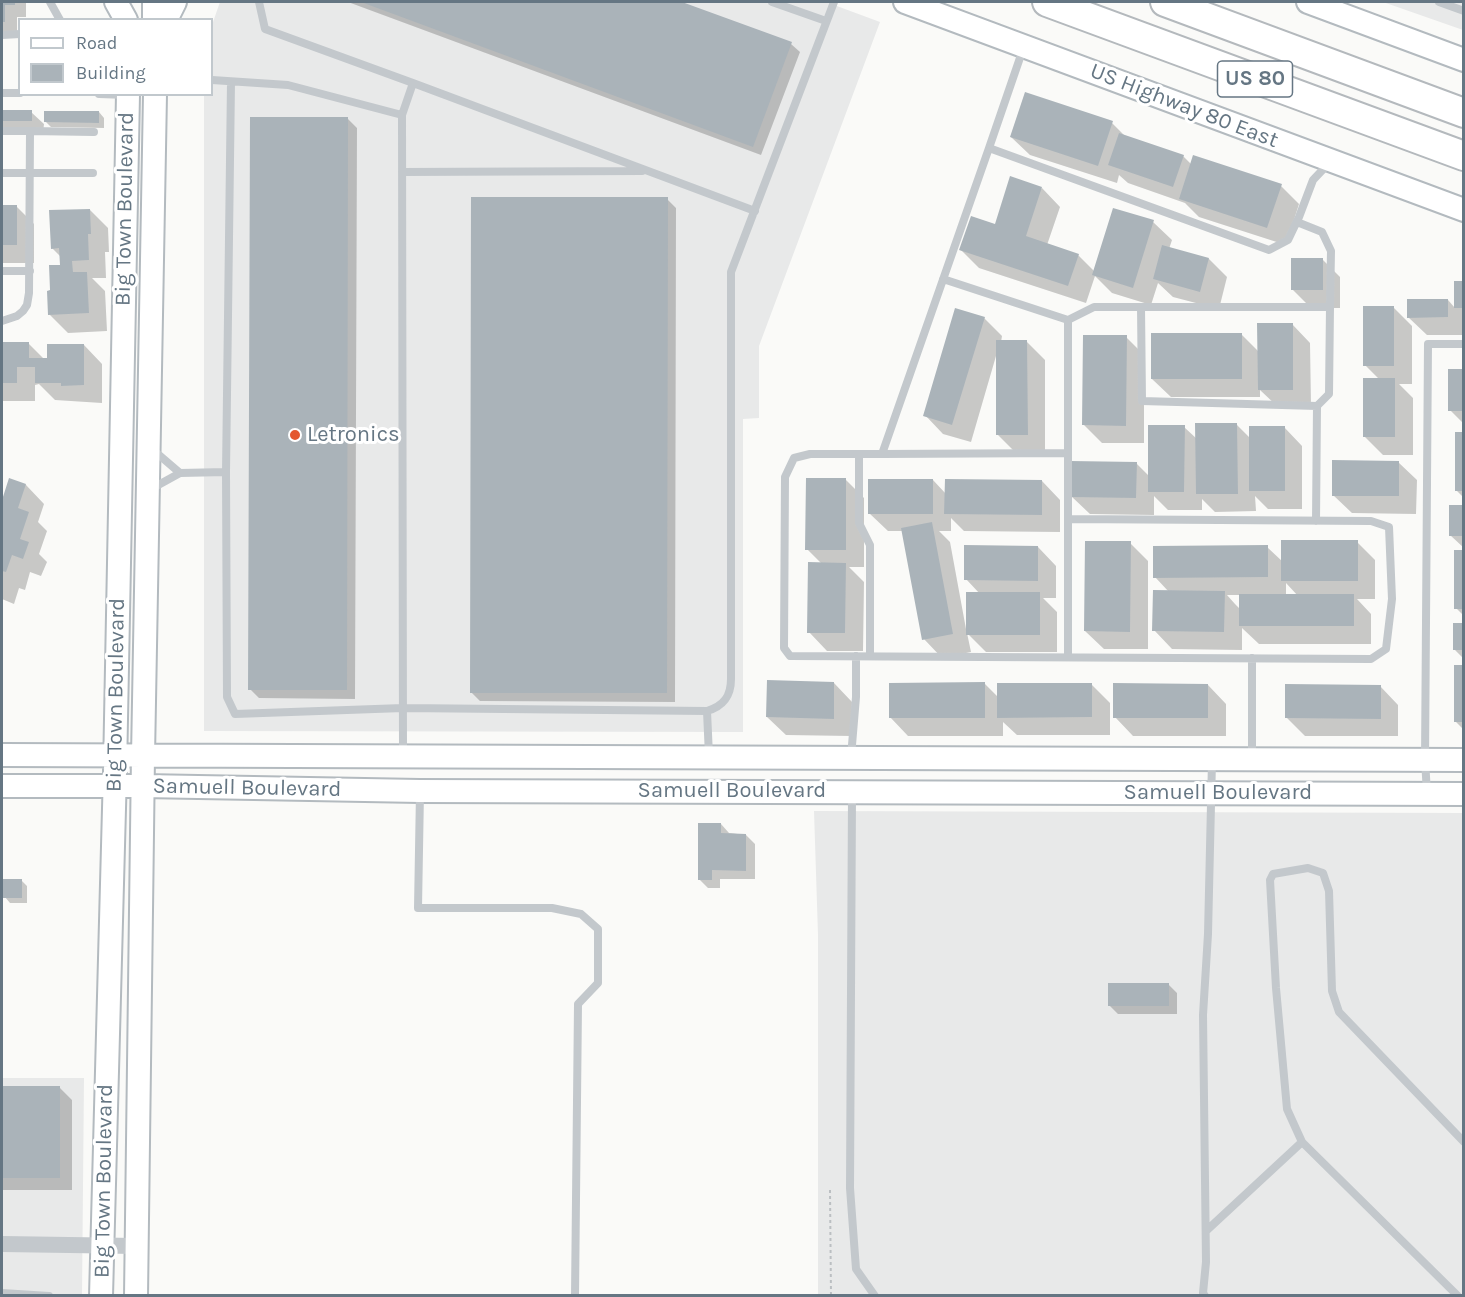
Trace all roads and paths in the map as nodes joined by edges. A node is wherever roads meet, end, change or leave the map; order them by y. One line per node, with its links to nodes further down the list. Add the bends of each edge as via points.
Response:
1 (50, 2): 16 (lane)
2 (116, 2): 17 (main road)
3 (132, 2): 18 (main road)
4 (154, 2): 19 (main road)
5 (175, 2): 20 (main road)
6 (259, 2): 29 (lane, via 265,29)
7 (772, 2): 21 (lane)
8 (834, 2): 21 (lane)
9 (905, 2): 24 (main road, US Highway 80 East)
10 (1047, 2): 40 (highway, US 80)
11 (1165, 2): 25 (highway, US 80)
12 (1225, 2): 25 (highway)
13 (1308, 2): 26 (main road, via 1344,11)
14 (1439, 2): 15 (lane)
15 (1464, 11)
16 (59, 18)
17 (125, 18)
18 (131, 18)
19 (154, 18)
20 (167, 18)
21 (826, 21): 48 (lane)
22 (18, 34): 23 (lane)
23 (2, 35)
24 (1024, 46): 39 (lane); 41 (main road, US Highway 80 East)
25 (1292, 49): 34 (highway, US 80)
26 (1464, 60)
27 (213, 80): 28 (lane)
28 (231, 82): 35 (lane, via 288,86); 64 (lane)
29 (413, 83): 35 (lane); 42 (lane)
30 (2, 93): 31 (lane)
31 (18, 93)
32 (128, 96): 58 (main road, Big Town Boulevard)
33 (155, 96): 58 (main road, Big Town Boulevard)
34 (1464, 113)
35 (402, 115): 43 (lane)
36 (2, 131): 37 (lane)
37 (30, 131): 38 (lane); 45 (lane)
38 (94, 132)
39 (989, 148): 49 (lane, via 1269,250 1288,240); 52 (lane)
40 (1464, 156)
41 (1331, 161): 47 (main road, US Highway 80 East); 49 (lane, via 1313,180)
42 (648, 171): 43 (lane); 48 (lane)
43 (402, 172): 73 (lane)
44 (2, 173): 45 (lane)
45 (30, 173): 46 (lane); 51 (lane)
46 (93, 173)
47 (1464, 210)
48 (755, 211): 74 (lane, via 731,272 731,688 723,704)
49 (1297, 222): 54 (lane, via 1322,232 1332,251)
50 (2, 271): 51 (lane)
51 (30, 271): 56 (lane, via 27,305 17,316)
52 (943, 279): 55 (lane); 63 (lane)
53 (1141, 307): 54 (lane); 55 (lane, via 1094,307); 59 (lane, via 1142,401)
54 (1330, 307): 59 (lane, via 1329,394)
55 (1068, 320): 61 (lane)
56 (2, 321)
57 (1464, 344): 82 (lane, via 1428,344)
58 (136, 377): 60 (main road, Big Town Boulevard); 76 (main road, Big Town Boulevard)
59 (1317, 406): 68 (lane)
60 (149, 446): 65 (lane); 66 (main road, Big Town Boulevard)
61 (1068, 453): 63 (lane); 67 (lane)
62 (859, 454): 63 (lane); 69 (lane, via 810,454 794,458 785,477 784,648 790,656); 70 (lane, via 859,523 870,544)
63 (882, 454)
64 (226, 472): 65 (lane); 73 (lane, via 227,697 235,714)
65 (180, 473): 66 (lane)
66 (148, 491): 77 (main road, Big Town Boulevard)
67 (1068, 519): 68 (lane); 71 (lane)
68 (1316, 521): 72 (lane, via 1371,521 1389,527 1392,599 1386,649 1371,659)
69 (856, 656): 70 (lane); 80 (lane)
70 (870, 656): 71 (lane)
71 (1068, 657): 72 (lane)
72 (1252, 658): 81 (lane)
73 (403, 708): 74 (lane); 78 (lane)
74 (707, 711): 79 (lane)
75 (2, 755): 76 (main road, Samuell Boulevard)
76 (115, 756): 77 (main road, Samuell Boulevard); 86 (main road, Big Town Boulevard)
77 (142, 756): 78 (main road, Samuell Boulevard); 87 (main road, Big Town Boulevard)
78 (403, 757): 79 (main road, Samuell Boulevard)
79 (710, 758): 80 (main road, Samuell Boulevard); 89 (main road)
80 (851, 758): 84 (main road, Samuell Boulevard); 90 (main road)
81 (1252, 760): 82 (main road, Samuell Boulevard); 84 (main road, Samuell Boulevard)
82 (1425, 760): 83 (main road, Samuell Boulevard); 92 (lane)
83 (1464, 760)
84 (1212, 761): 91 (lane)
85 (2, 786): 86 (main road, Samuell Boulevard)
86 (114, 786): 87 (main road, Samuell Boulevard); 99 (main road, Big Town Boulevard)
87 (142, 786): 88 (main road, Samuell Boulevard); 100 (main road, Big Town Boulevard)
88 (420, 791): 89 (main road, Samuell Boulevard); 105 (lane, via 418,908 552,908 581,914 598,929 598,983 578,1004)
89 (709, 791): 90 (main road, Samuell Boulevard)
90 (852, 791): 91 (main road, Samuell Boulevard); 107 (lane, via 852,1222 856,1269)
91 (1212, 793): 92 (main road, Samuell Boulevard); 97 (lane, via 1203,1015)
92 (1427, 794): 93 (main road, Samuell Boulevard)
93 (1464, 794)
94 (1302, 1142): 95 (lane, via 1287,1109 1270,880 1273,874 1308,868 1323,873 1329,891 1332,991 1340,1012); 97 (lane); 109 (lane)
95 (1464, 1142)
96 (830, 1190): 106 (path)
97 (1206, 1231): 108 (lane)
98 (2, 1244): 99 (street)
99 (103, 1245): 100 (street); 103 (main road, Big Town Boulevard)
100 (136, 1246): 104 (main road, Big Town Boulevard)
101 (2, 1293): 102 (lane)
102 (49, 1296)
103 (101, 1296)
104 (136, 1296)
105 (574, 1296)
106 (831, 1296)
107 (876, 1296)
108 (1205, 1296)
109 (1458, 1296)

